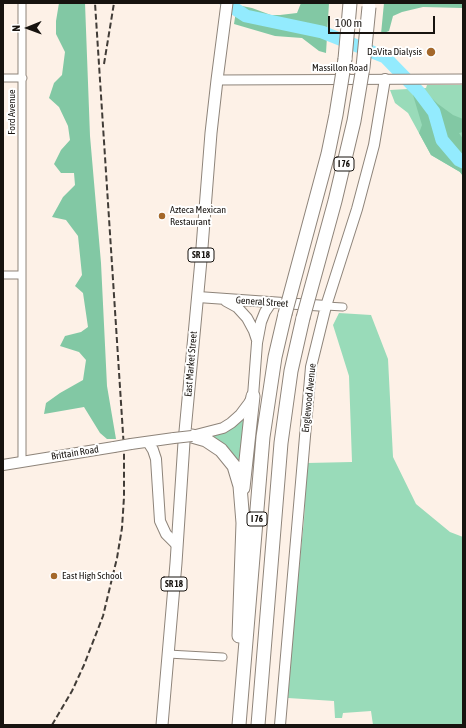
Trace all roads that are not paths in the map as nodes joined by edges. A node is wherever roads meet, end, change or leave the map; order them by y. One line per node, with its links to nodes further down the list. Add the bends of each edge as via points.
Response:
1 (22, 3): 6 (street, Ford Avenue)
2 (227, 3): 9 (main road, East Market Street / SR 18)
3 (346, 4): 28 (highway, I 76, bridge, via 345,59 336,115 275,357 263,437)
4 (369, 5): 29 (highway, I 76, bridge, via 354,122 303,318 292,371 282,442)
5 (3, 78): 6 (street)
6 (23, 78): 11 (street, Ford Avenue)
7 (385, 79): 8 (street, Massillon Road); 9 (street, Massillon Road); 15 (main road, Englewood Avenue, via 374,145 358,209)
8 (463, 79)
9 (217, 80): 12 (main road, East Market Street / SR 18)
10 (3, 275): 11 (street)
11 (21, 275): 21 (street, Ford Avenue)
12 (198, 297): 13 (main road, General Street); 24 (main road, East Market Street / SR 18)
13 (222, 299): 14 (main road, General Street); 17 (main road, via 242,312 252,325)
14 (271, 303): 15 (main road, General Street); 17 (main road, via 263,317)
15 (326, 306): 16 (street); 30 (main road, Englewood Avenue, via 311,367)
16 (343, 307)
17 (257, 343): 18 (main road, Brittain Road)
18 (252, 396): 19 (main road, Brittain Road, via 240,415 231,423 223,428); 23 (highway)
19 (192, 436): 20 (main road, Brittain Road, bridge); 23 (highway, via 214,444 227,455 236,471)
20 (148, 442): 21 (main road, Brittain Road, bridge); 24 (main road, via 156,459 160,521 166,534)
21 (22, 462): 22 (main road, Brittain Road)
22 (3, 465)
23 (242, 501): 28 (highway)
24 (176, 544): 25 (main road, East Market Street / SR 18)
25 (168, 654): 26 (street); 27 (main road, East Market Street / SR 18)
26 (222, 657)
27 (162, 725)
28 (238, 725)
29 (258, 725)
30 (280, 725)

